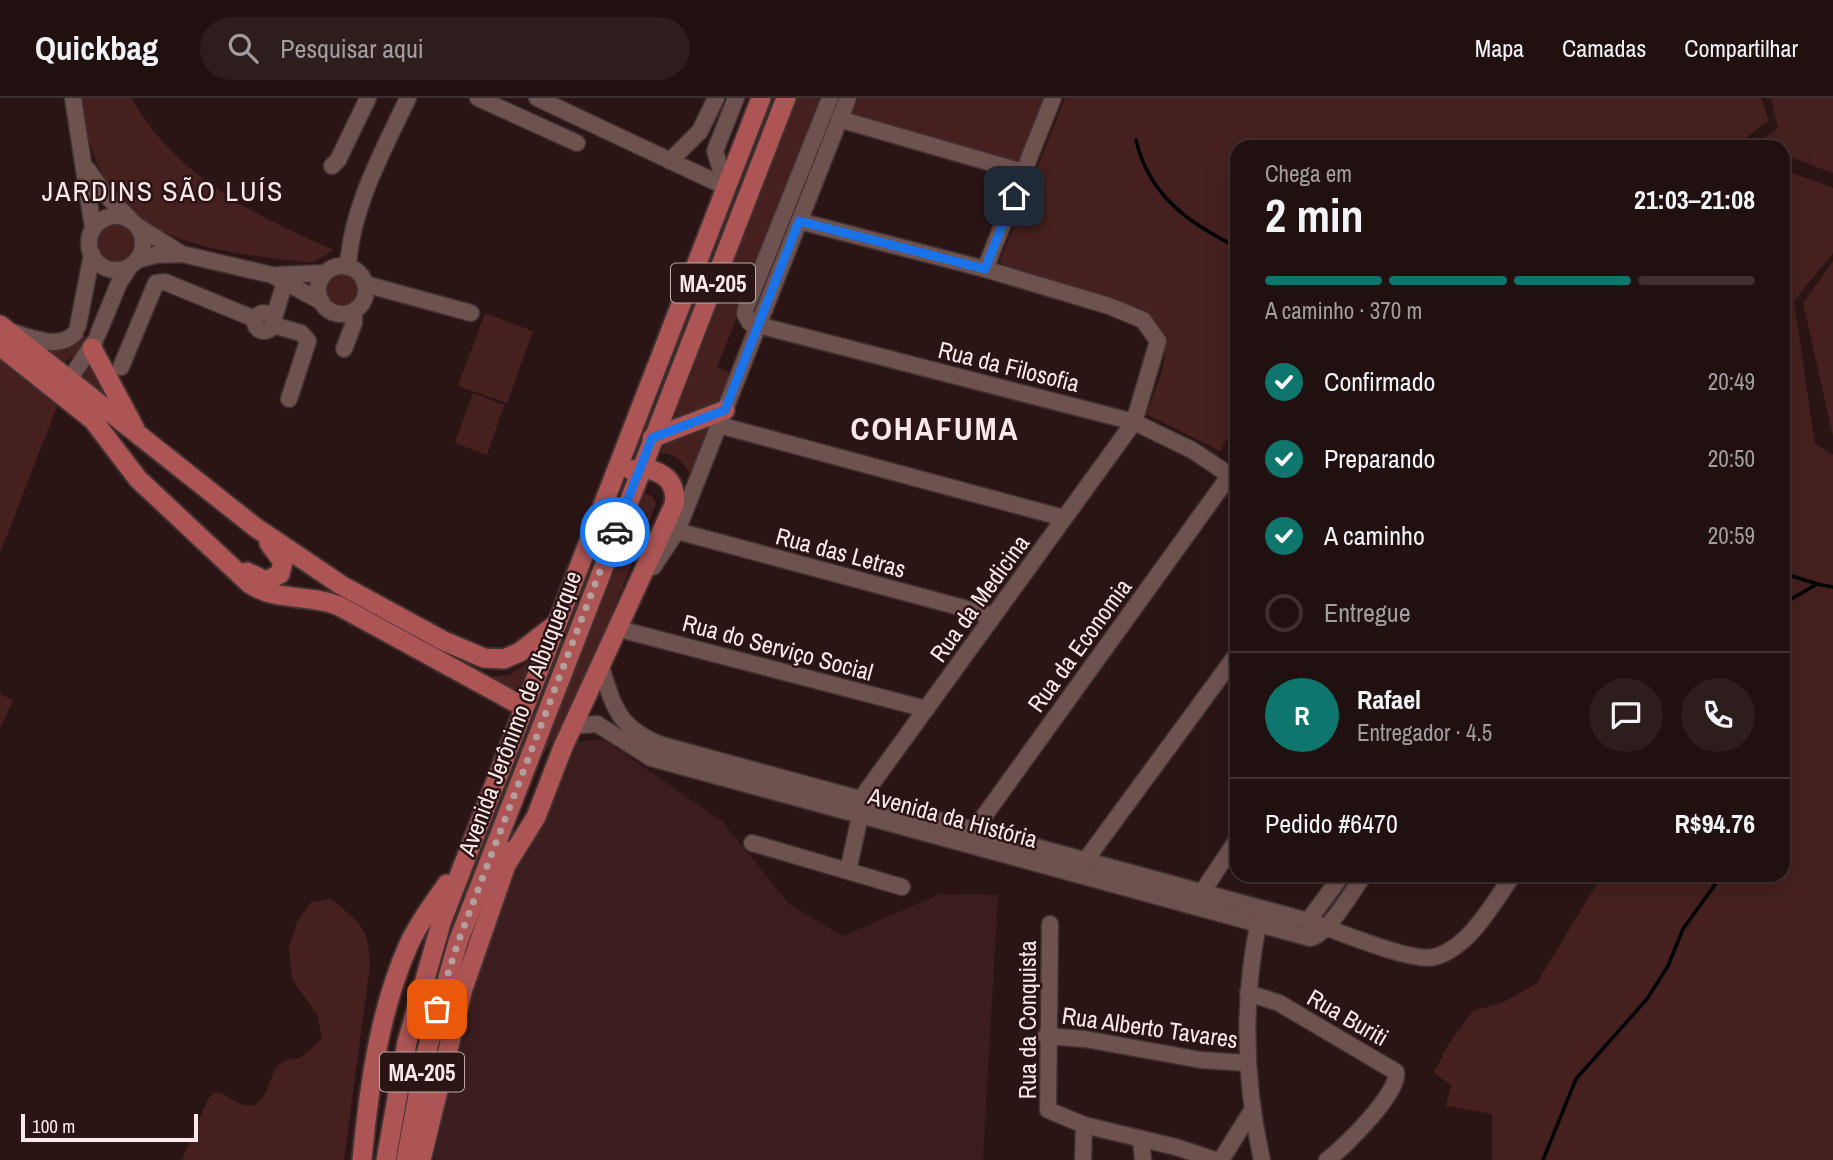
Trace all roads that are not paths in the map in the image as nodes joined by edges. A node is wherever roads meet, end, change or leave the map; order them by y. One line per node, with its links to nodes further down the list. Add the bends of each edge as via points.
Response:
1 (73, 98): 15 (street)
2 (368, 98): 17 (street)
3 (408, 98): 26 (street, via 364,195)
4 (478, 98): 14 (street)
5 (537, 98): 16 (street)
6 (716, 98): 16 (street, via 700,131)
7 (736, 98): 19 (street, via 715,151)
8 (761, 98): 19 (main road, Avenida Jerônimo de Albuquerque / MA-205)
9 (786, 98): 43 (main road, Avenida Jerônimo de Albuquerque / MA-205)
10 (830, 98): 34 (street, via 746,308 747,319)
11 (848, 98): 13 (street)
12 (1053, 98): 18 (street)
13 (839, 119): 18 (street); 20 (street)
14 (577, 143)
15 (83, 158): 21 (street, via 99,187); 22 (street)
16 (670, 161): 19 (street)
17 (332, 166)
18 (1023, 172): 27 (street)
19 (726, 187): 45 (main road, Avenida Jerônimo de Albuquerque / MA-205)
20 (799, 221): 27 (street, Rua da Medicina); 34 (street)
21 (135, 224): 22 (street, via 124,217 107,217); 24 (street); 25 (street, via 144,244)
22 (93, 228): 23 (street)
23 (92, 254): 25 (street, via 113,270); 35 (street, via 76,330 67,340)
24 (182, 254): 25 (street, via 155,255); 29 (street)
25 (134, 263): 36 (street, via 119,283)
26 (348, 267): 28 (street); 30 (street, via 359,273)
27 (985, 269): 41 (street, Rua da Medicina, via 1110,306 1151,326 1159,348)
28 (326, 273): 29 (street); 31 (street, via 318,287)
29 (279, 278): 31 (street); 33 (street)
30 (365, 284): 31 (street, via 365,297 348,312 327,308); 32 (street)
31 (322, 302)
32 (471, 313)
33 (273, 323): 37 (street, via 267,313 255,319 165,282 156,283); 39 (street, via 301,333 308,341)
34 (758, 326): 40 (street); 41 (street, Rua da Filosofia)
35 (2, 334): 38 (main road); 47 (main road, via 93,420)
36 (95, 341): 38 (street); 42 (main road)
37 (121, 367)
38 (69, 380): 42 (main road)
39 (289, 399)
40 (722, 418): 43 (main road); 50 (street); 51 (street)
41 (1134, 422): 46 (street, Rua da Filosofia, via 1192,450); 50 (street, Rua da Medicina)
42 (139, 436): 49 (main road)
43 (652, 438): 44 (main road, Avenida Jerônimo de Albuquerque / MA-205)
44 (640, 468): 45 (main road); 52 (main road, via 665,475 675,498); 63 (main road, Avenida Jerônimo de Albuquerque / MA-205)
45 (616, 472): 54 (main road, Avenida Jerônimo de Albuquerque / MA-205)
46 (1230, 475)
47 (138, 479): 49 (main road, via 253,577 266,581 278,577 284,566 276,550); 58 (main road, via 256,589 340,606)
48 (1230, 481): 65 (street, Rua da Economia)
49 (218, 499): 54 (main road, via 341,585 470,653 509,658)
50 (1064, 518): 53 (street, Rua da Medicina)
51 (677, 531): 52 (street); 53 (street, Rua das Letras)
52 (634, 594): 55 (main road)
53 (993, 616): 59 (street, Rua da Medicina)
54 (557, 624): 58 (main road, Avenida Jerônimo de Albuquerque / MA-205)
55 (619, 629): 57 (main road); 59 (street, Rua do Serviço Social)
56 (1230, 664): 69 (street)
57 (601, 667): 60 (street); 61 (main road)
58 (524, 707): 68 (main road, Avenida Jerônimo de Albuquerque / MA-205)
59 (926, 709): 64 (street, Rua da Medicina)
60 (618, 715): 62 (street); 64 (street, Avenida da História, via 632,731 662,746)
61 (572, 726): 62 (street, Avenida da História, via 589,723); 70 (main road, via 536,817)
62 (606, 729): 64 (street, Avenida da História, via 651,758)
63 (537, 734): 70 (main road); 89 (main road, Avenida Jerônimo de Albuquerque / MA-205, via 443,985 414,1105)
64 (860, 808): 65 (street, Avenida da História); 71 (street)
65 (971, 837): 69 (street, Avenida da História); 76 (street, Avenida da História)
66 (752, 843): 71 (street)
67 (1230, 850): 76 (street)
68 (467, 853): 87 (main road, MA-205, via 416,931 399,971 374,1061); 88 (main road, Avenida Jerônimo de Albuquerque / MA-205, via 423,979 396,1093)
69 (1085, 861): 76 (street, Avenida da História)
70 (508, 862): 90 (main road, Avenida Jerônimo de Albuquerque, via 461,997)
71 (848, 871): 75 (street)
72 (1337, 882): 77 (street)
73 (1359, 882): 80 (street)
74 (1508, 882): 80 (street, via 1470,932 1433,957 1389,949)
75 (902, 887)
76 (1196, 900): 77 (street, Avenida da História); 79 (street, Avenida da História)
77 (1308, 921): 80 (street, Avenida da História)
78 (1049, 924): 82 (street, Rua da Conquista)
79 (1258, 925): 80 (street, Avenida da História, via 1310,938); 81 (street)
80 (1326, 927)
81 (1248, 993): 83 (street); 96 (street, Rua Buriti, via 1279,1003 1396,1072 1393,1090)
82 (1046, 1036): 83 (street, Rua Alberto Tavares); 85 (street, Rua da Conquista, via 1048,1110)
83 (1247, 1063): 84 (street)
84 (1251, 1112): 94 (street); 95 (street)
85 (1084, 1125): 86 (street, Rua da Conquista); 91 (street)
86 (1141, 1139): 92 (street); 93 (street, Rua da Conquista)
87 (362, 1160)
88 (386, 1160)
89 (406, 1160)
90 (421, 1160)
91 (1083, 1160)
92 (1143, 1160)
93 (1215, 1160)
94 (1220, 1160)
95 (1262, 1160)
96 (1327, 1160)

